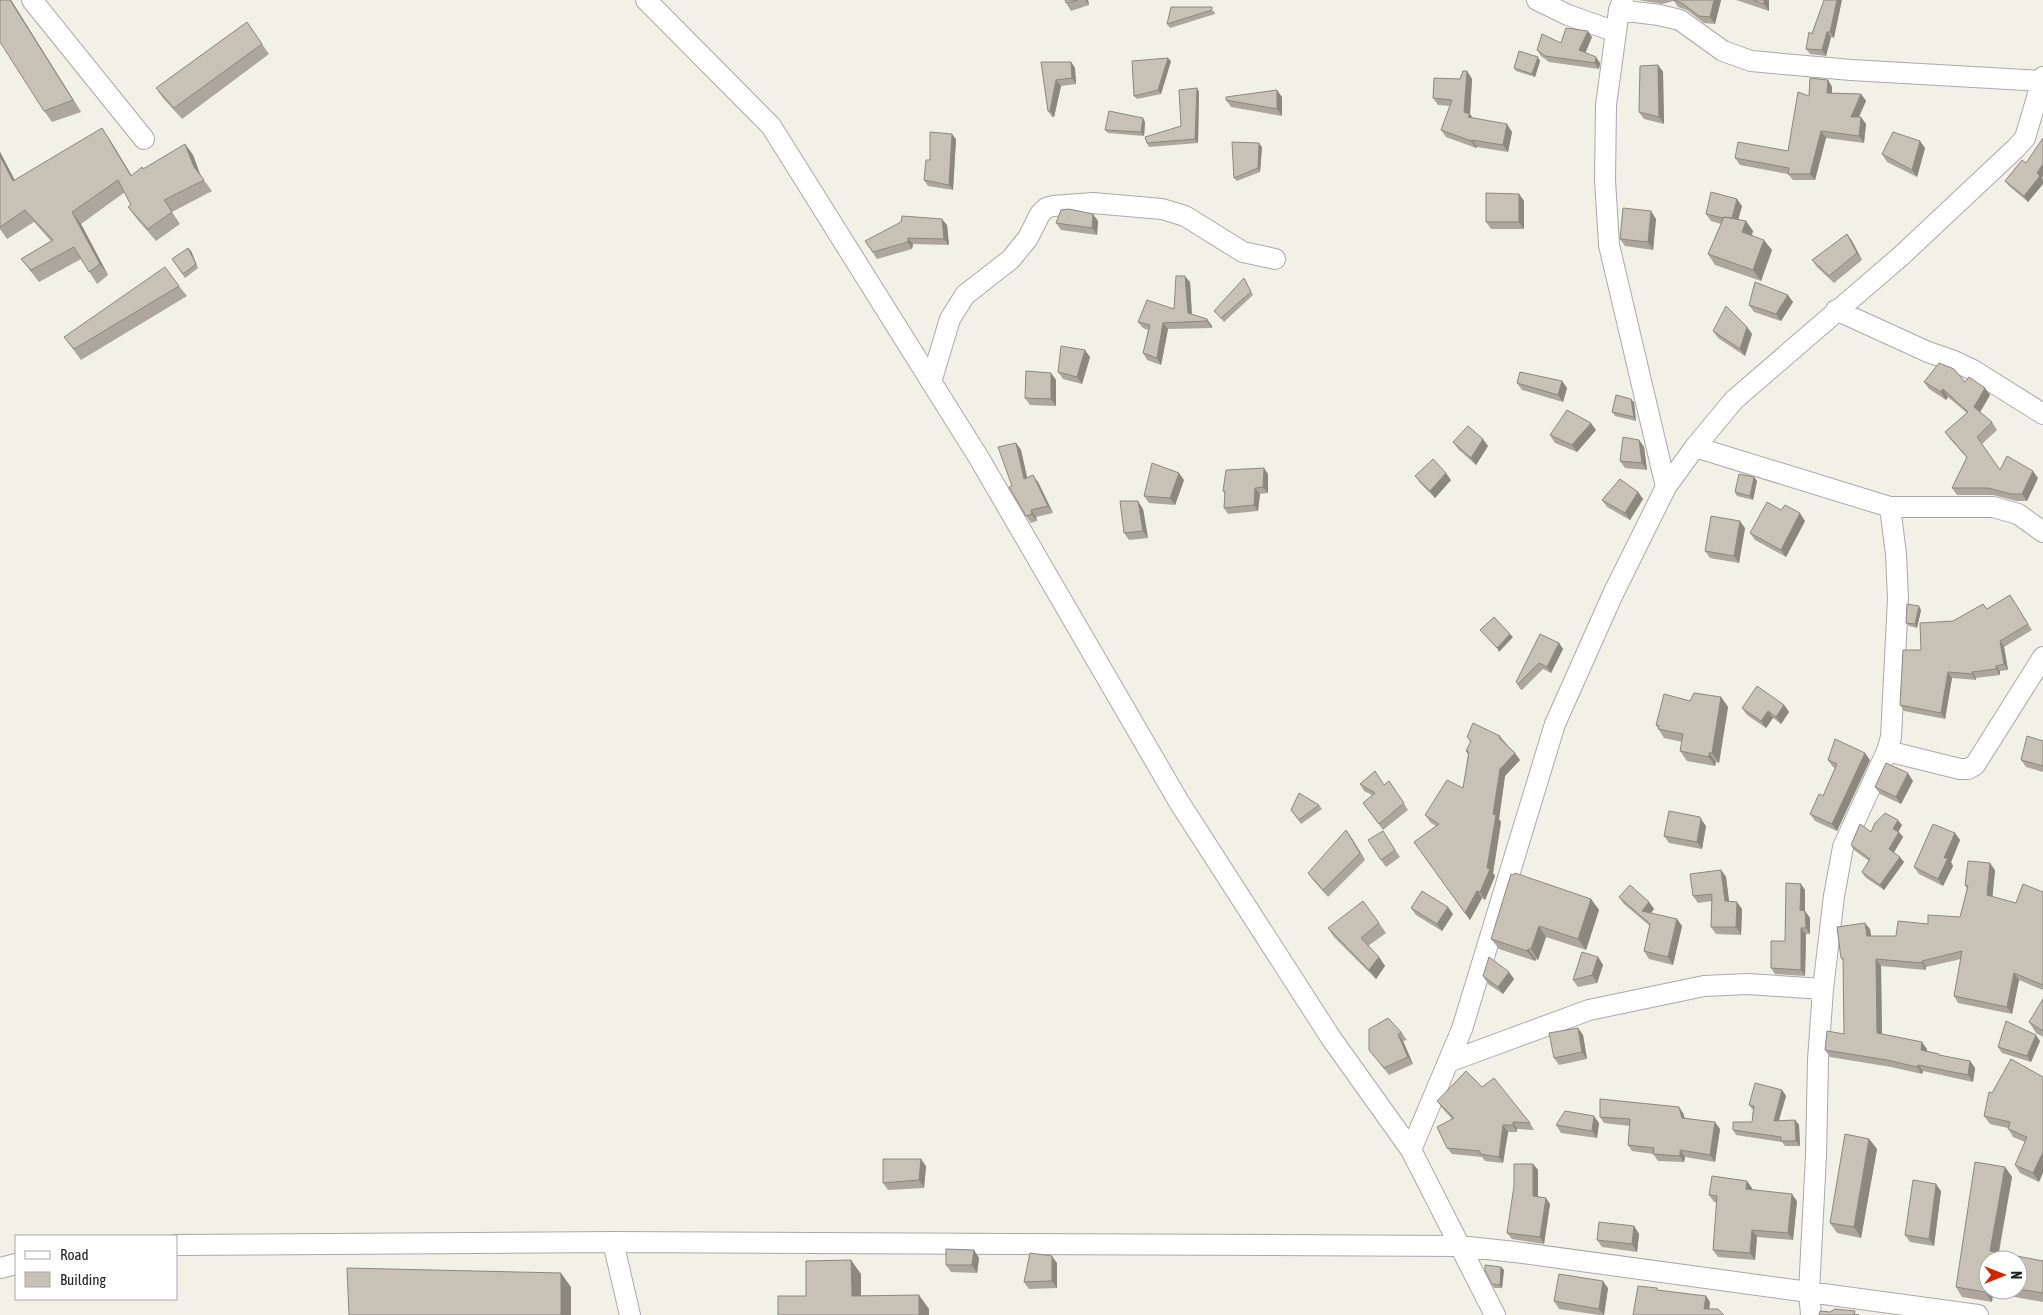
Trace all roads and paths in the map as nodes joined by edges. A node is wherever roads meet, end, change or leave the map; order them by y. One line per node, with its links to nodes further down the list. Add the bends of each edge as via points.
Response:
1 (32, 0): 7 (street)
2 (646, 0): 10 (street, via 772,126)
3 (1537, 0): 5 (street)
4 (1621, 5): 5 (street); 6 (street, via 1680,20 1723,51 1751,61 1851,70)
5 (1616, 32): 13 (street, via 1606,105 1608,245)
6 (2042, 79): 9 (street, via 2025,138 1901,256)
7 (144, 139)
8 (1276, 259): 10 (street, via 1243,252 1185,216 1162,209 1093,203 1046,208 1011,259 965,294 950,320)
9 (1836, 310): 11 (street, via 1973,370); 12 (street, via 1734,400)
10 (931, 382): 20 (street, via 980,458 1178,802 1332,1038)
11 (2043, 414)
12 (1695, 447): 13 (street); 14 (street)
13 (1666, 487): 19 (street, via 1613,594 1555,724 1462,1029)
14 (1890, 507): 15 (street, via 1993,507 2018,514); 17 (street, via 1898,599)
15 (2043, 532)
16 (2043, 657): 17 (street, via 1975,765 1960,770)
17 (1888, 751): 18 (street, via 1839,861)
18 (1823, 989): 19 (street, via 1748,984 1704,986 1589,1010); 26 (street)
19 (1448, 1062): 20 (street)
20 (1411, 1150): 23 (street)
21 (613, 1242): 22 (street); 23 (street); 27 (street)
22 (178, 1245)
23 (1459, 1246): 26 (street); 28 (street)
24 (15, 1264): 25 (street)
25 (0, 1268)
26 (1809, 1292): 29 (street); 30 (street)
27 (630, 1315)
28 (1495, 1315)
29 (1811, 1315)
30 (1978, 1315)

